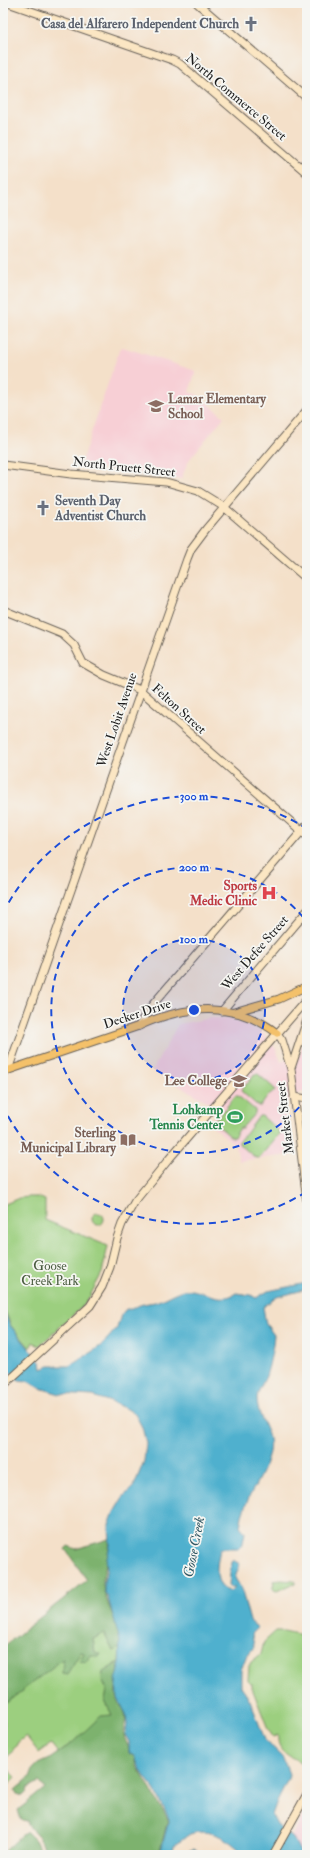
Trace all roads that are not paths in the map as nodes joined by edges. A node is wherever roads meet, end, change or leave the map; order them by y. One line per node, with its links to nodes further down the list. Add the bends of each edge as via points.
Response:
1 (8, 3): 5 (street, North Commerce Street, via 180,64)
2 (197, 3): 3 (street)
3 (307, 98)
4 (307, 161): 5 (street)
5 (301, 167): 6 (street, North Commerce Street)
6 (307, 173)
7 (307, 410): 9 (street, West Lobit Avenue)
8 (3, 464): 9 (street, North Pruett Street, via 71,474 166,482 198,491)
9 (224, 507): 10 (street, North Pruett Street); 12 (street, West Lobit Avenue, via 199,537 187,558)
10 (307, 579)
11 (3, 610): 12 (street, Felton Street, via 62,634 74,645 83,663)
12 (140, 690): 14 (street, Felton Street); 24 (street, West Lobit Avenue)
13 (307, 825): 14 (street)
14 (304, 834): 21 (street, via 148,1010)
15 (307, 911): 18 (street, West Defee Street)
16 (307, 986): 19 (main road, via 279,999)
17 (307, 999): 22 (street)
18 (222, 1011): 19 (main road, Decker Drive); 21 (main road, Decker Drive, via 189,1011 155,1019)
19 (234, 1012): 22 (main road, Decker Drive, via 251,1017)
20 (307, 1020): 23 (street)
21 (139, 1026): 24 (main road, Decker Drive)
22 (277, 1033): 23 (street, Market Street, via 282,1040); 28 (street, via 143,1190 122,1224 116,1238 110,1267 97,1296 83,1313)
23 (291, 1069): 25 (street, Market Street)
24 (6, 1071)
25 (294, 1097): 26 (street); 27 (street, Market Street)
26 (307, 1098)
27 (307, 1202)
28 (5, 1384)
29 (307, 1794): 30 (street)
30 (273, 1855)

